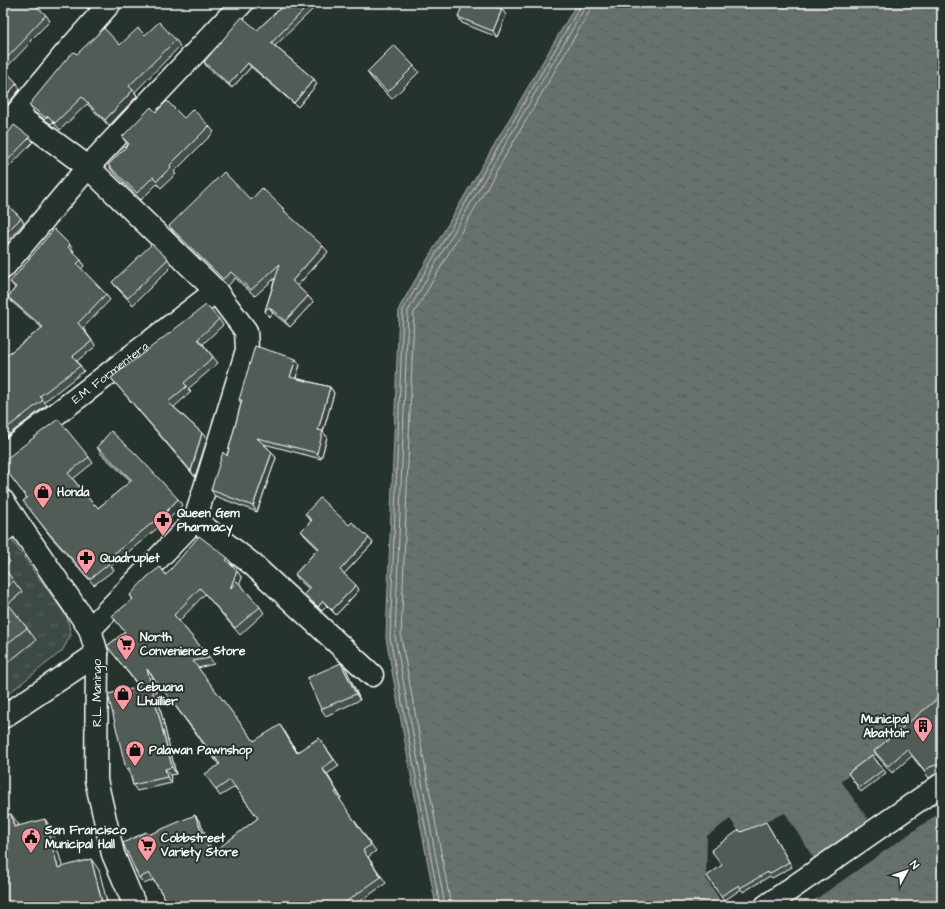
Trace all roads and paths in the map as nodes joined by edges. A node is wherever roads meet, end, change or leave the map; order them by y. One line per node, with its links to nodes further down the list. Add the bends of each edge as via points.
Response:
1 (110, 3): 3 (street)
2 (242, 3): 4 (street)
3 (10, 121): 4 (street)
4 (88, 167): 5 (street); 6 (street)
5 (3, 268)
6 (216, 291): 7 (street, E.M. Formentera); 9 (street, via 246,330 247,350)
7 (3, 455)
8 (3, 501): 10 (street, R.L. Maningo)
9 (194, 520): 11 (street); 13 (street, via 252,564)
10 (10, 526): 11 (street, R.L. Maningo)
11 (90, 629): 12 (street, R.L. Maningo)
12 (97, 654): 14 (street); 16 (street, R.L. Maningo, via 96,780 113,854)
13 (372, 675)
14 (3, 717)
15 (942, 784): 17 (street)
16 (135, 906)
17 (766, 906)

